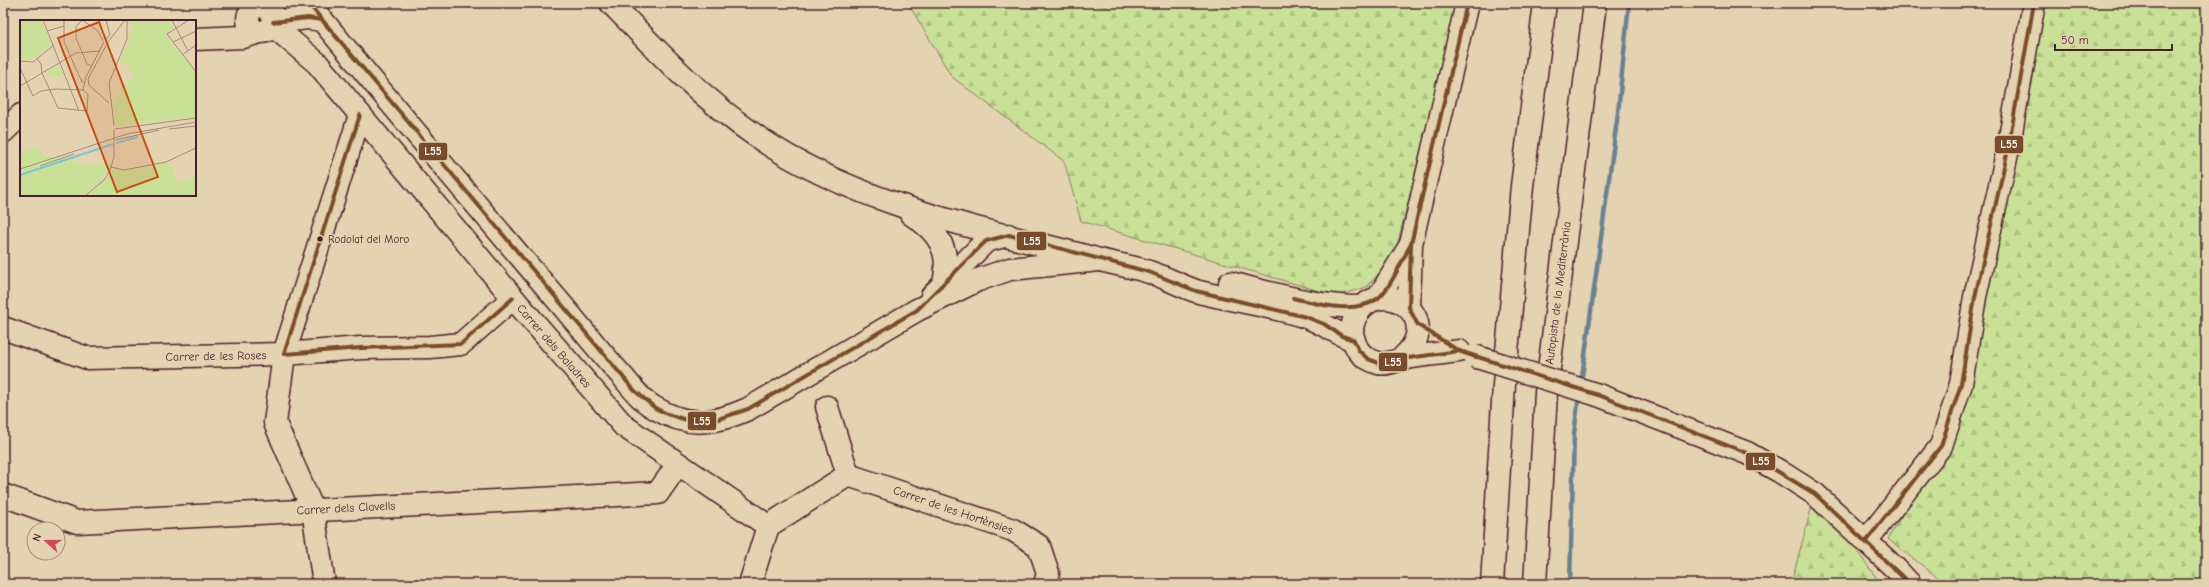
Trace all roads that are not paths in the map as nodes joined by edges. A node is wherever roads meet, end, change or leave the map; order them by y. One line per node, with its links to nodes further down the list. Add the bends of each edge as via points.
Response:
1 (308, 3): 8 (main road)
2 (611, 3): 13 (main road, via 670,64 722,110 760,138 846,186)
3 (1467, 3): 15 (main road)
4 (1545, 3): 38 (main road, via 1521,193 1504,385)
5 (1595, 3): 39 (main road, Autopista de la Mediterrània, via 1546,393)
6 (2034, 3): 34 (main road, via 1961,384 1941,446)
7 (265, 14): 8 (main road); 9 (main road, via 243,37); 10 (main road, Carrer dels Baladres, via 273,40 291,43 317,63)
8 (322, 20): 21 (main road, via 610,363 638,394 653,407 668,415 699,423 731,417)
9 (196, 39)
10 (360, 115): 19 (main road, Carrer dels Baladres); 25 (main road)
11 (20, 117): 12 (main road)
12 (3, 132)
13 (900, 206): 14 (main road); 18 (main road, via 926,224 940,241 946,255 947,270)
14 (1009, 235): 16 (main road); 18 (main road, via 986,241)
15 (1412, 244): 20 (main road); 22 (main road)
16 (1099, 260): 17 (main road); 21 (main road, via 1010,269 978,280)
17 (1149, 272): 20 (main road, via 1195,275 1341,307); 24 (main road, via 1196,291 1306,317)
18 (944, 284): 21 (main road)
19 (513, 298): 25 (main road, Carrer de les Roses, via 461,344); 29 (main road, Carrer dels Baladres, via 624,426)
20 (1370, 302): 22 (main road, via 1389,298 1400,301); 24 (main road, via 1354,320)
21 (917, 310)
22 (1413, 316): 26 (main road); 27 (main road, via 1417,340 1411,351)
23 (3, 328): 25 (main road, Carrer de les Roses, via 86,358)
24 (1354, 340): 27 (main road, via 1359,351 1368,359 1378,363 1390,363)
25 (284, 354): 32 (main road, via 275,424)
26 (1466, 354): 27 (main road); 34 (main road, bridge, via 1598,395 1747,453 1814,494)
27 (1401, 359)
28 (827, 407): 30 (main road)
29 (678, 464): 32 (main road, Carrer dels Clavells, via 658,493); 33 (main road, Carrer dels Baladres)
30 (848, 475): 33 (main road); 37 (main road, Carrer de les Hortènsies, via 1013,530 1039,546 1048,573)
31 (3, 495): 32 (main road, Carrer dels Clavells, via 77,522)
32 (313, 510): 35 (main road)
33 (768, 526): 36 (main road)
34 (1866, 541): 40 (main road)
35 (324, 584)
36 (750, 584)
37 (1045, 584)
38 (1492, 584)
39 (1535, 584)
40 (1910, 584)

